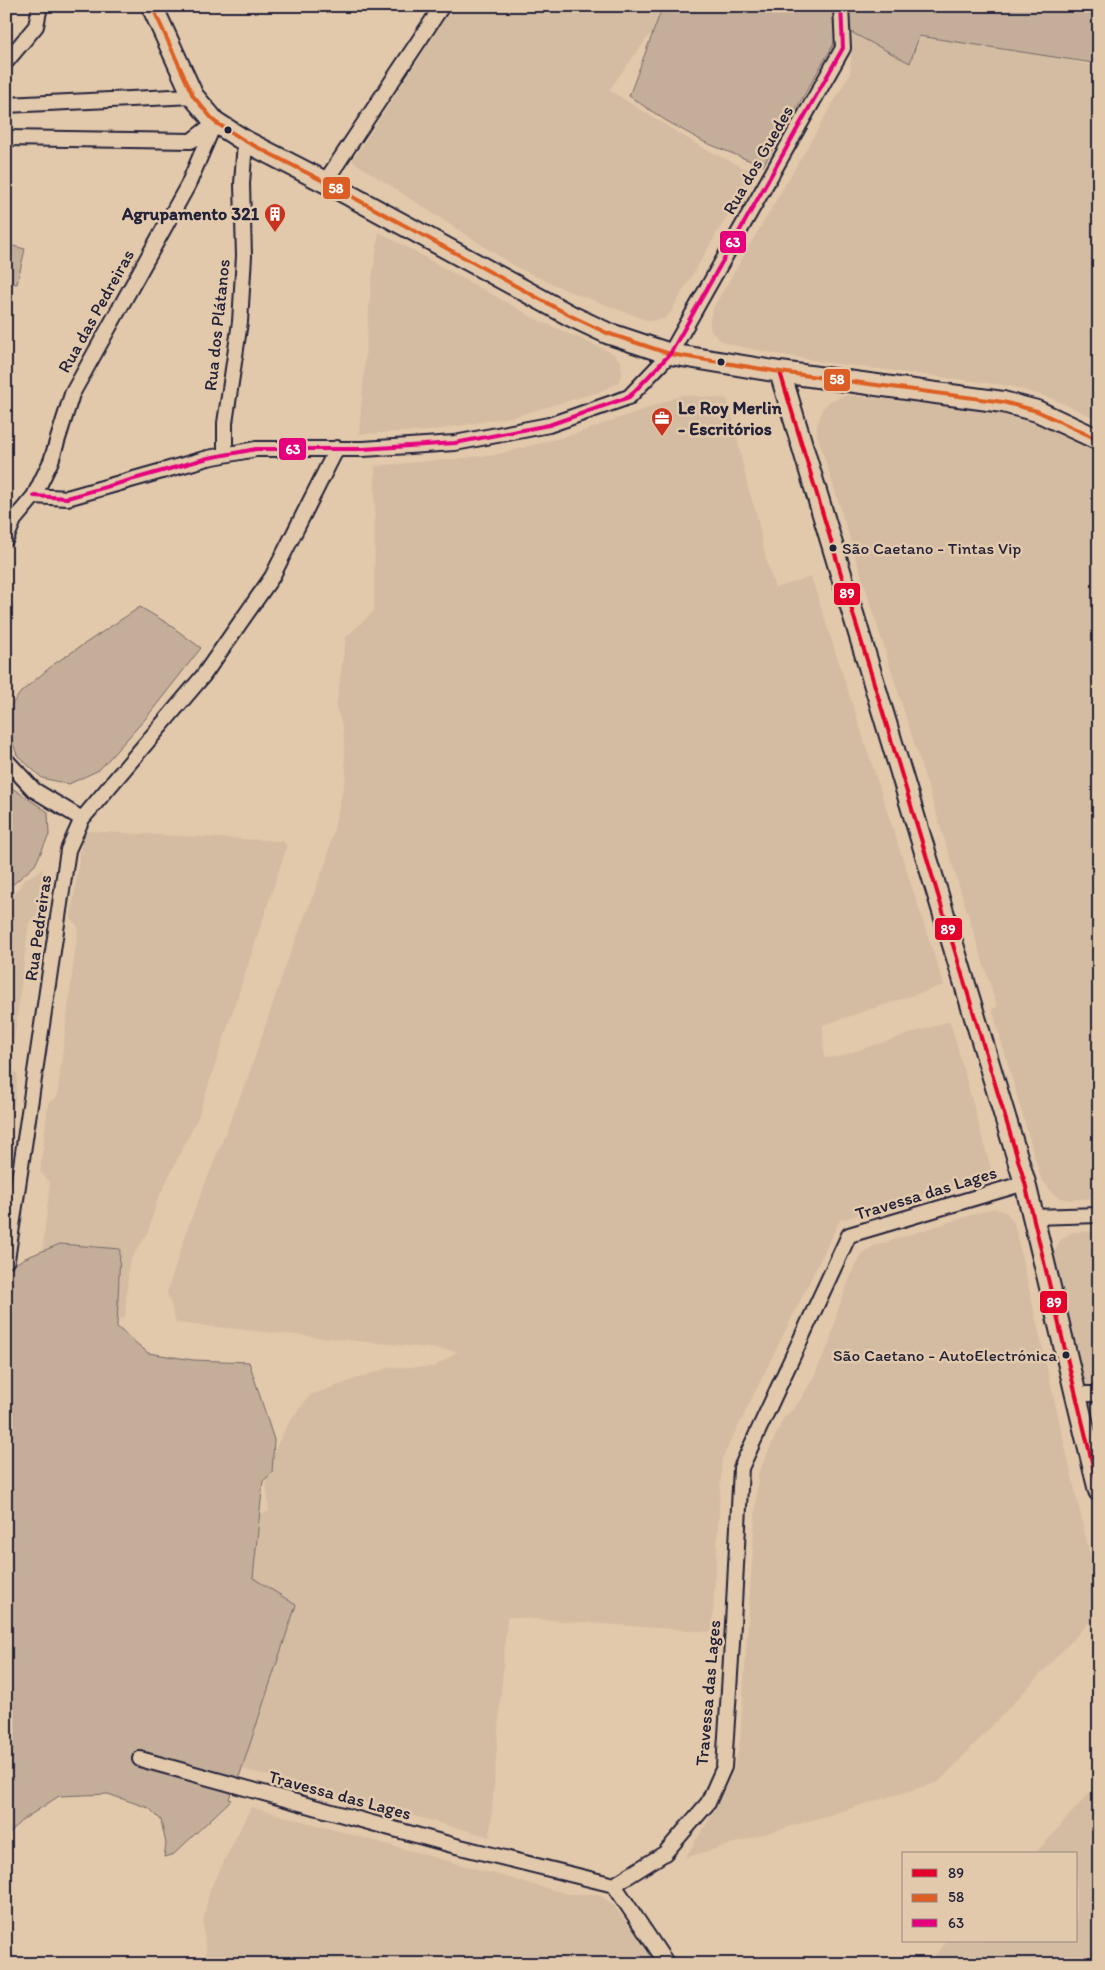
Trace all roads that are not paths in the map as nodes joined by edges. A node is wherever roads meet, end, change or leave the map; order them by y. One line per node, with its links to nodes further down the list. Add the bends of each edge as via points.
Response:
1 (40, 6): 5 (street, via 36,26)
2 (152, 6): 6 (main road)
3 (442, 6): 11 (street)
4 (841, 6): 12 (street, Rua dos Guedes, via 843,48)
5 (6, 62)
6 (193, 96): 7 (street); 8 (main road)
7 (6, 105)
8 (215, 122): 9 (street, via 191,141); 10 (main road); 17 (street, Rua das Pedreiras, via 188,185 72,394 51,461)
9 (6, 138)
10 (245, 141): 11 (main road); 16 (street, Rua dos Plátanos, via 240,322 225,423)
11 (324, 182): 12 (main road, via 571,316 607,333)
12 (670, 354): 13 (main road); 15 (street, Rua dos Guedes, via 629,397 549,425 455,442)
13 (780, 372): 14 (main road, via 1003,402 1037,411); 21 (main road)
14 (1099, 440)
15 (337, 448): 16 (street, Rua dos Guedes, via 256,449); 20 (street, Rua Pedreiras, via 272,577 203,676)
16 (225, 454): 17 (street, Rua dos Guedes, via 67,498)
17 (34, 496): 18 (street, via 14,520)
18 (6, 539)
19 (6, 760): 20 (street, via 34,790)
20 (82, 818): 24 (street, Rua Pedreiras, via 68,850)
21 (1025, 1183): 23 (main road); 29 (street, Travessa das Lages, via 850,1235 741,1468 724,1767 708,1802 664,1853)
22 (1099, 1214): 23 (street)
23 (1034, 1217): 25 (main road)
24 (7, 1260)
25 (1075, 1394): 26 (street); 27 (main road)
26 (1099, 1394)
27 (1099, 1491)
28 (140, 1760): 29 (street, Travessa das Lages, via 452,1845)
29 (614, 1885): 30 (street)
30 (667, 1964)

